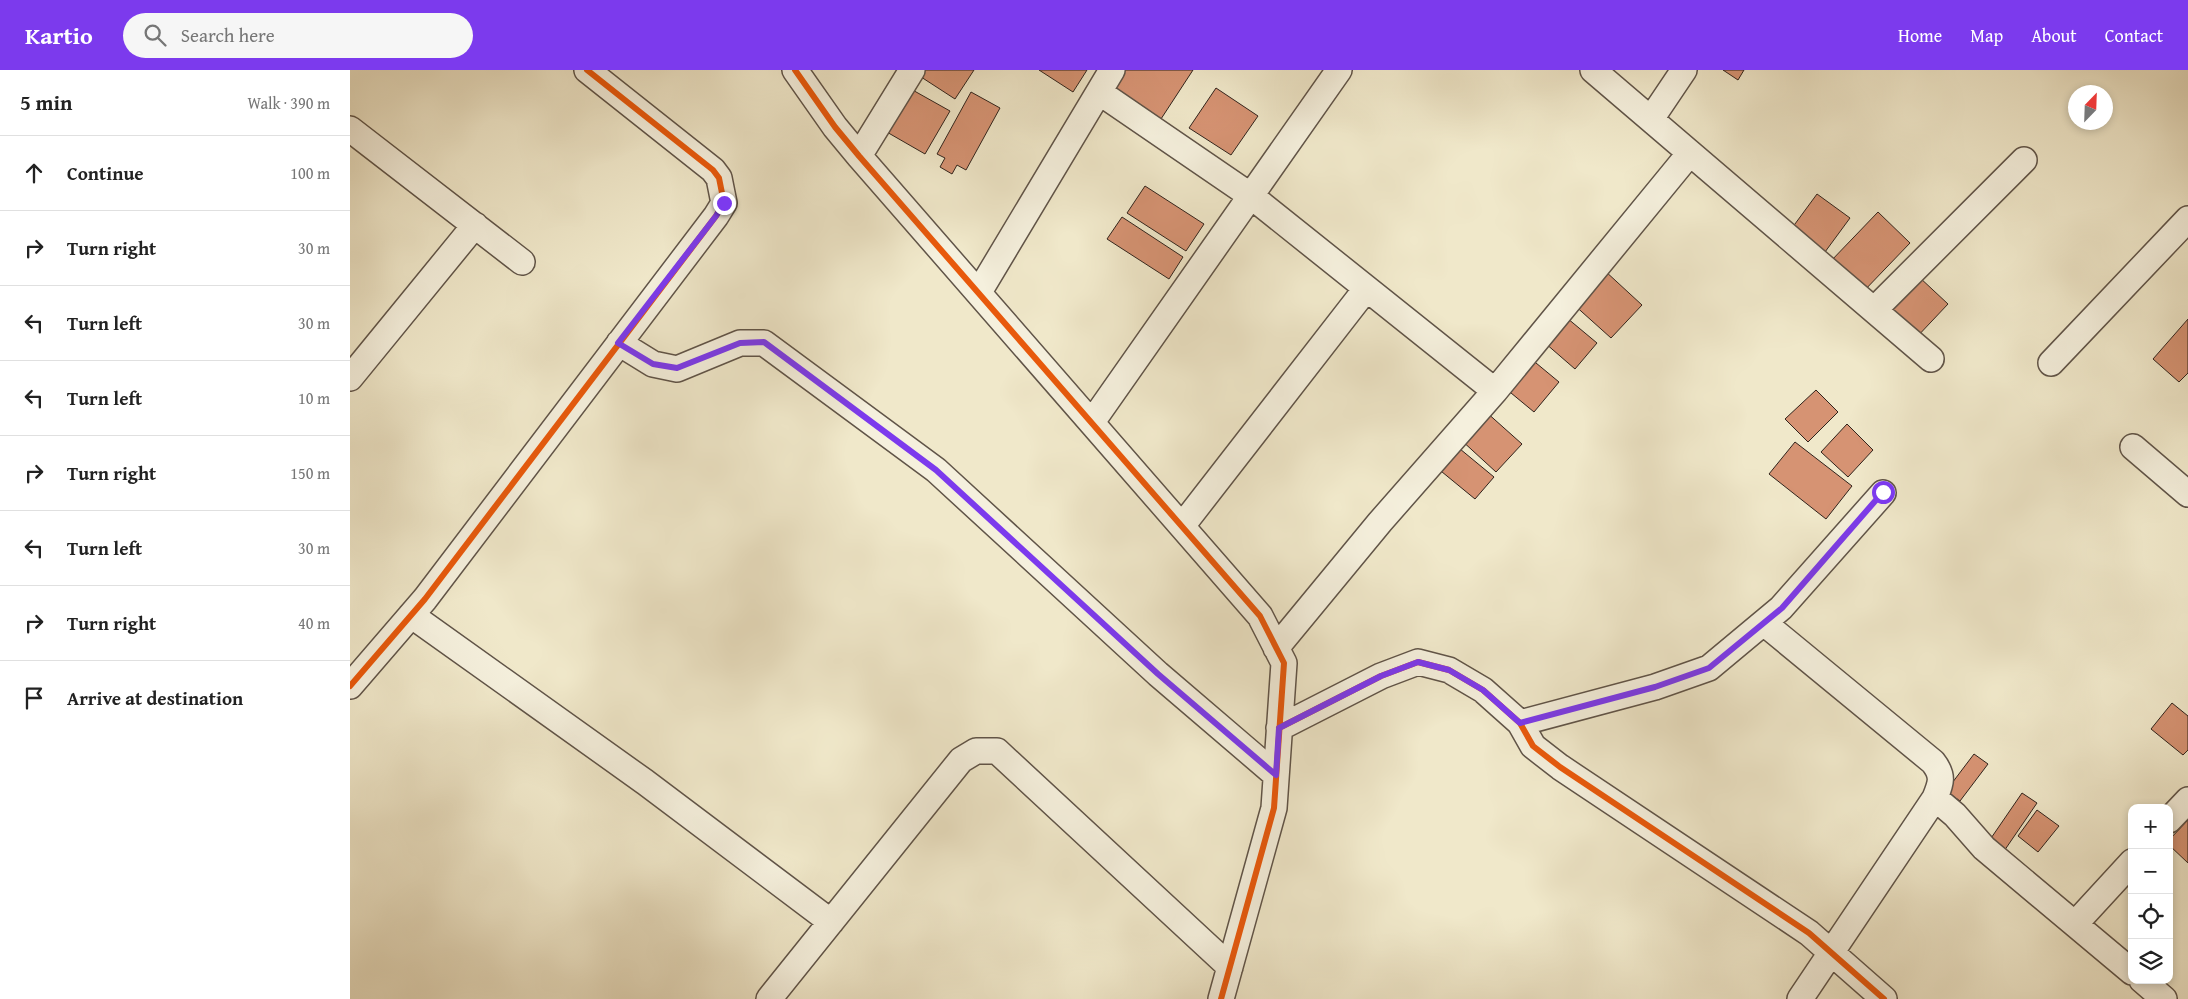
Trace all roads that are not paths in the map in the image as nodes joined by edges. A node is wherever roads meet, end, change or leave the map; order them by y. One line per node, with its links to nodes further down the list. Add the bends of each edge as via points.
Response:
1 (587, 70): 21 (street, via 714,170 724,203)
2 (795, 70): 12 (street)
3 (912, 70): 12 (street)
4 (1112, 70): 8 (street)
5 (1340, 70): 14 (street)
6 (1593, 70): 9 (street)
7 (1684, 70): 9 (street)
8 (1099, 92): 14 (street); 19 (street)
9 (1651, 119): 11 (street)
10 (350, 129): 16 (street)
11 (1690, 153): 20 (street); 25 (street)
12 (859, 156): 19 (street)
13 (2024, 160): 20 (street)
14 (1251, 196): 18 (street); 26 (street)
15 (2188, 219): 23 (street)
16 (474, 225): 17 (street); 24 (street)
17 (522, 262)
18 (1366, 288): 25 (street); 30 (street)
19 (979, 292): 26 (street)
20 (1874, 310): 22 (street)
21 (618, 343): 31 (street); 37 (street, via 653,364 677,368 740,343 764,342 936,470 1158,674)
22 (1931, 359)
23 (2051, 363)
24 (350, 378)
25 (1494, 391): 33 (street)
26 (1092, 422): 30 (street)
27 (2133, 447): 29 (street)
28 (1883, 492): 32 (street, via 1782,608)
29 (2188, 494)
30 (1182, 526): 33 (street, via 1260,616)
31 (411, 615): 34 (street); 42 (street, via 645,782)
32 (1764, 623): 35 (street, via 1709,668 1655,687); 38 (street, via 1934,762 1942,780)
33 (1276, 648): 36 (street, via 1284,664)
34 (350, 686)
35 (1520, 723): 36 (street, via 1483,690 1449,670 1418,662 1381,676); 44 (street, via 1533,746 1560,767 1809,933)
36 (1279, 728): 37 (street)
37 (1276, 775): 45 (street, via 1274,808)
38 (1935, 798): 43 (street, via 1984,848); 44 (street)
39 (2188, 800): 40 (street)
40 (2173, 816)
41 (2128, 866): 43 (street)
42 (831, 922): 45 (street, via 961,760 976,751 996,751); 48 (street)
43 (2075, 924): 46 (street)
44 (1831, 952): 50 (street); 51 (street)
45 (1230, 967): 49 (street)
46 (2128, 969)
47 (2147, 984): 52 (street)
48 (769, 999)
49 (1221, 999)
50 (1800, 999)
51 (1884, 999)
52 (2164, 999)

